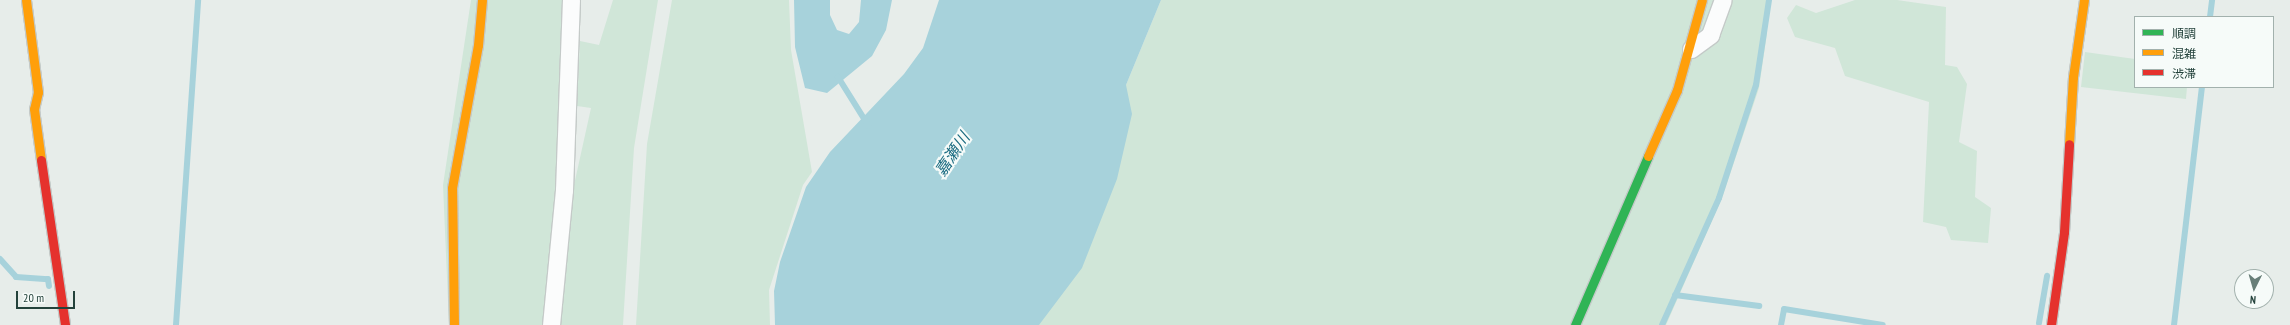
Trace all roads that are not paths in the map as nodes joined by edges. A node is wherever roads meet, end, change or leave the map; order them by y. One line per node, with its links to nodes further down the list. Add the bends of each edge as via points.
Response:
1 (26, 0): 8 (street, via 38,92 34,109)
2 (482, 0): 9 (street, via 478,45 452,188)
3 (571, 0): 10 (street, via 564,190)
4 (1702, 0): 7 (street)
5 (1723, 0): 7 (street, via 1710,35)
6 (2084, 0): 12 (street, via 2073,77 2064,232)
7 (1691, 50): 11 (street)
8 (65, 325)
9 (454, 325)
10 (551, 325)
11 (1575, 325)
12 (2051, 325)

